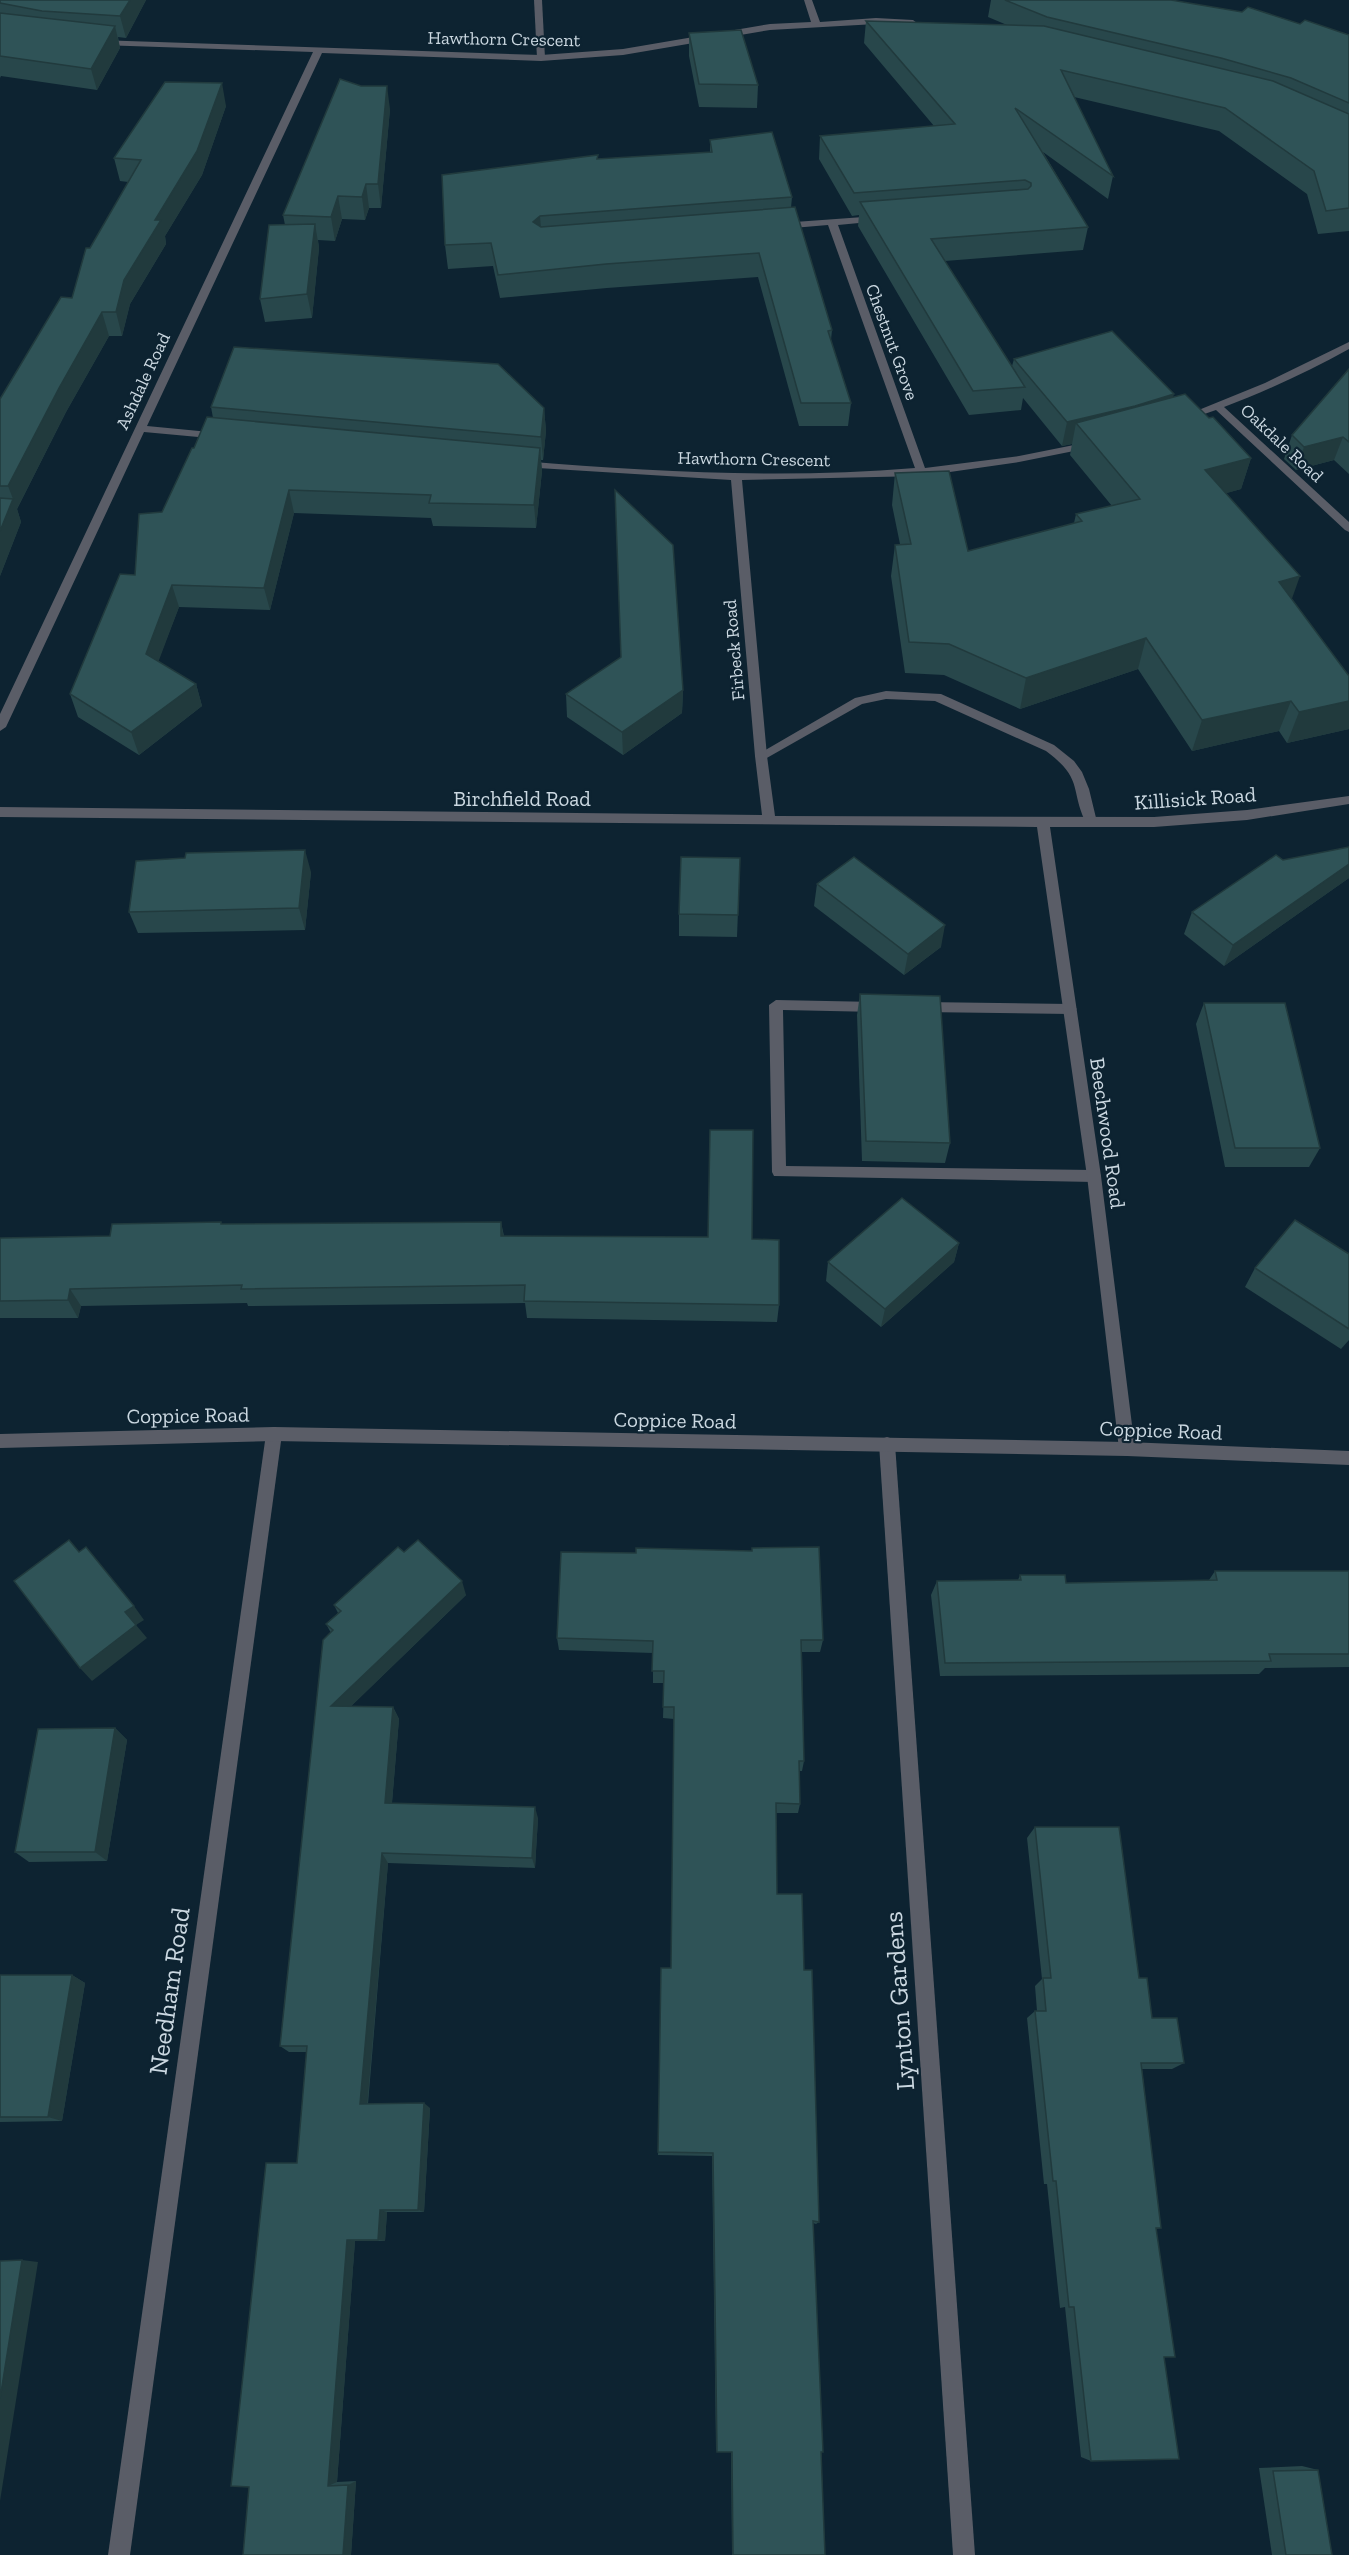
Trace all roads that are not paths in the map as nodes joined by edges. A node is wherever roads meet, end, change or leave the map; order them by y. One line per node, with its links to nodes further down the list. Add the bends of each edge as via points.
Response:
1 (538, 0): 7 (street)
2 (808, 0): 3 (street)
3 (816, 23): 4 (street, Hawthorn Crescent); 7 (street, Hawthorn Crescent, via 623,52)
4 (924, 23)
5 (91, 41): 6 (street, Hawthorn Crescent)
6 (318, 51): 7 (street, Hawthorn Crescent); 14 (street, Ashdale Road)
7 (541, 58)
8 (891, 218): 9 (street)
9 (832, 222): 10 (street); 18 (street, Chestnut Grove)
10 (773, 227)
11 (1349, 345): 12 (street, via 1297,374)
12 (1218, 407): 13 (street); 20 (street, Oakdale Road)
13 (1176, 420)
14 (139, 428): 15 (street); 21 (street, Ashdale Road)
15 (234, 437)
16 (1100, 442): 18 (street, Hawthorn Crescent)
17 (508, 463): 19 (street, Hawthorn Crescent)
18 (922, 473): 19 (street, Hawthorn Crescent)
19 (736, 478): 22 (street, Firbeck Road)
20 (1349, 528)
21 (0, 727)
22 (761, 756): 25 (street, Firbeck Road); 26 (street, via 859,701 886,695 937,697 1062,756 1077,770)
23 (1349, 800): 26 (street, Killisick Road, via 1247,815)
24 (0, 812): 25 (street, Birchfield Road)
25 (769, 819): 27 (street, Birchfield Road)
26 (1090, 822): 27 (street, Killisick Road)
27 (1043, 823): 28 (street, Beechwood Road)
28 (1070, 1009): 29 (street, Beechwood Road); 29 (street, via 776,1005 779,1172)
29 (1094, 1176): 33 (street, Beechwood Road)
30 (274, 1434): 31 (street, Coppice Road); 32 (street, Coppice Road); 35 (street, Needham Road)
31 (0, 1441)
32 (888, 1444): 33 (street, Coppice Road); 36 (street, Lynton Gardens)
33 (1127, 1449): 34 (street, Coppice Road)
34 (1349, 1458)
35 (119, 2555)
36 (964, 2555)

